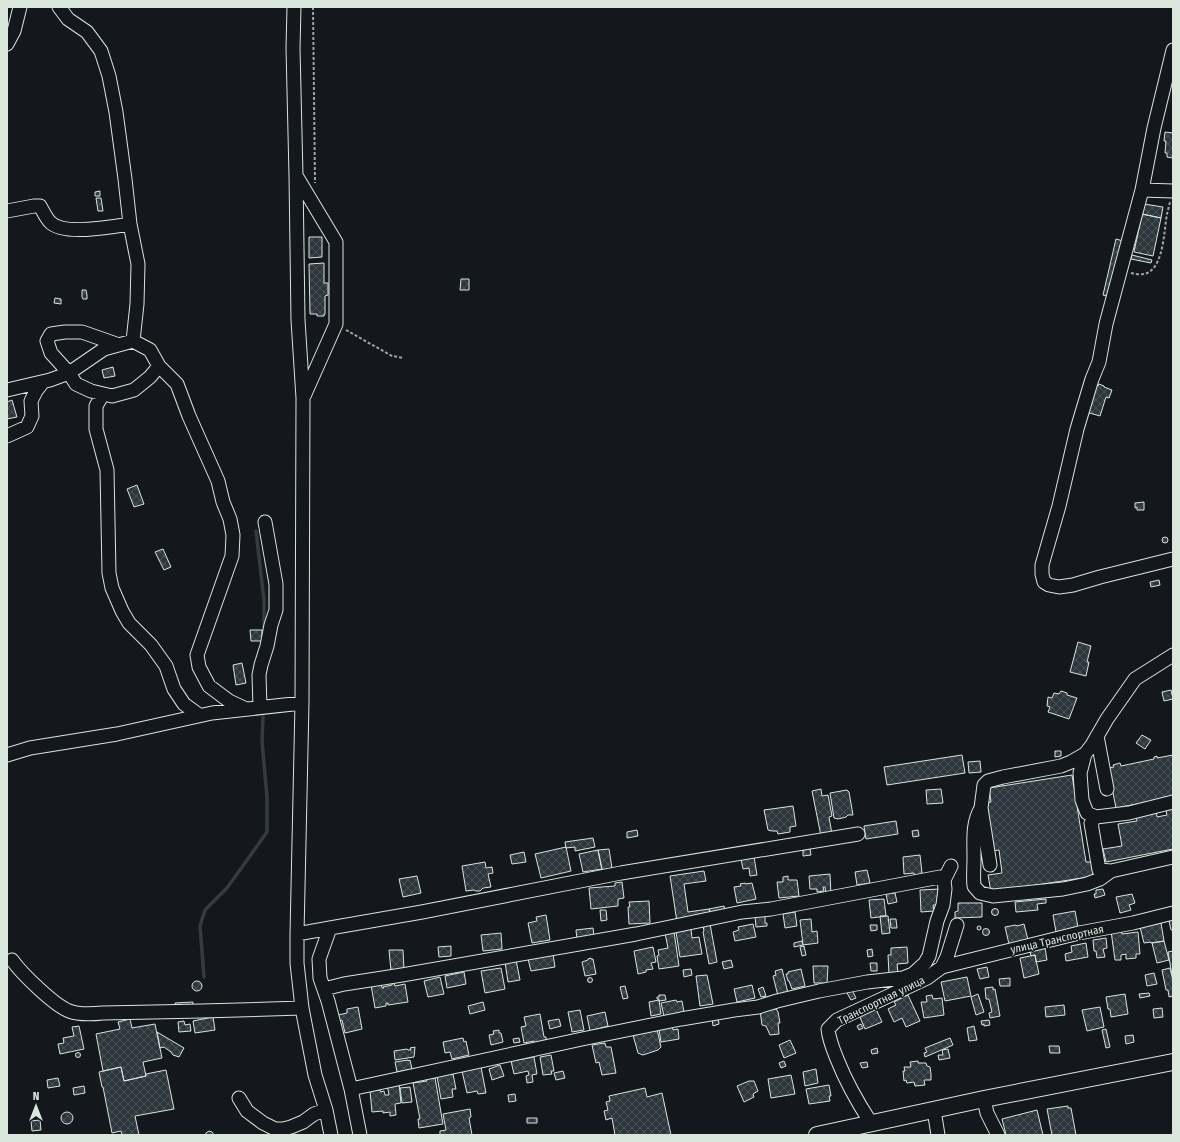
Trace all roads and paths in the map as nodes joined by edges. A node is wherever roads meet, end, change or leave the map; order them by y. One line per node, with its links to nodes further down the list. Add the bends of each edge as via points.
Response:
1 (20, 7): 5 (street, via 14,31)
2 (59, 7): 12 (street, via 68,19 87,32 101,51 110,76)
3 (294, 7): 7 (street)
4 (313, 7): 10 (path, via 315,188)
5 (7, 44)
6 (1173, 50): 8 (street)
7 (296, 176): 10 (street); 23 (street, via 298,320)
8 (1142, 190): 9 (street); 13 (street)
9 (1173, 191): 13 (path, via 1159,259 1153,270 1144,274)
10 (310, 199): 14 (street, via 336,242)
11 (7, 211): 12 (street, via 40,206 50,222 60,228 89,229)
12 (130, 224): 15 (street, via 138,264)
13 (1120, 270): 26 (street, via 1099,362 1078,429 1042,565 1042,574 1044,582 1049,586 1059,587)
14 (336, 324): 17 (path, via 392,356); 23 (street)
15 (134, 341): 16 (street); 18 (street, via 150,350)
16 (119, 346): 19 (street, via 104,349); 19 (street, via 82,332 51,334 47,341 51,353)
17 (404, 358)
18 (159, 366): 22 (street, via 134,390 112,396); 30 (street, via 177,384 218,481 233,535 232,556 197,655 199,667 209,686 229,701)
19 (69, 373): 20 (street); 22 (street, via 76,384)
20 (43, 382): 21 (street); 24 (street, via 31,401 32,416 28,427)
21 (7, 390)
22 (103, 394): 31 (street, via 96,406 96,429 107,470 112,588 129,623 151,645 166,666 174,689 184,704)
23 (303, 398): 28 (street)
24 (7, 436)
25 (265, 522): 29 (street, via 276,584 276,610 259,675)
26 (1173, 559)
27 (1173, 655): 32 (street, via 1135,680)
28 (302, 704): 29 (street); 48 (street)
29 (260, 707): 30 (street)
30 (246, 709): 31 (street)
31 (199, 715): 34 (street, via 117,734 30,748)
32 (1097, 736): 33 (street); 35 (street)
33 (1085, 754): 37 (street, via 1061,766 988,781 984,785); 38 (street, via 1080,773 1082,800)
34 (7, 755)
35 (1107, 789)
36 (1173, 802): 38 (street, via 1129,813)
37 (981, 808): 41 (street); 43 (street, via 975,824 973,842 974,886 980,893 993,896 1063,888 1087,884)
38 (1091, 818): 43 (street)
39 (858, 834): 47 (street, via 621,873)
40 (1173, 857): 43 (street)
41 (990, 865)
42 (951, 866): 44 (street)
43 (1103, 874)
44 (944, 880): 51 (street, via 940,877); 54 (street, via 943,905 929,956 913,974 903,978 819,990 758,1006 582,1039)
45 (1173, 913): 50 (street, улица Транспортная)
46 (957, 925): 50 (street)
47 (330, 928): 48 (street); 51 (street, via 319,959 320,978)
48 (297, 934): 52 (street)
49 (12, 960): 52 (street, via 42,992 70,1012 90,1014)
50 (942, 967): 59 (street, Транспортная улица, via 928,978 837,1020 828,1029 829,1039 842,1072)
51 (324, 989): 54 (street)
52 (302, 1008): 57 (street, via 315,1075)
53 (1173, 1062): 56 (main road)
54 (351, 1089): 61 (street)
55 (239, 1098): 57 (street, via 248,1111 275,1129 297,1125)
56 (984, 1099): 58 (main road); 64 (street, via 987,1113)
57 (326, 1110): 60 (street)
58 (934, 1110): 59 (main road); 63 (street)
59 (871, 1123): 62 (main road)
60 (331, 1135)
61 (360, 1135)
62 (817, 1135)
63 (938, 1135)
64 (998, 1135)

